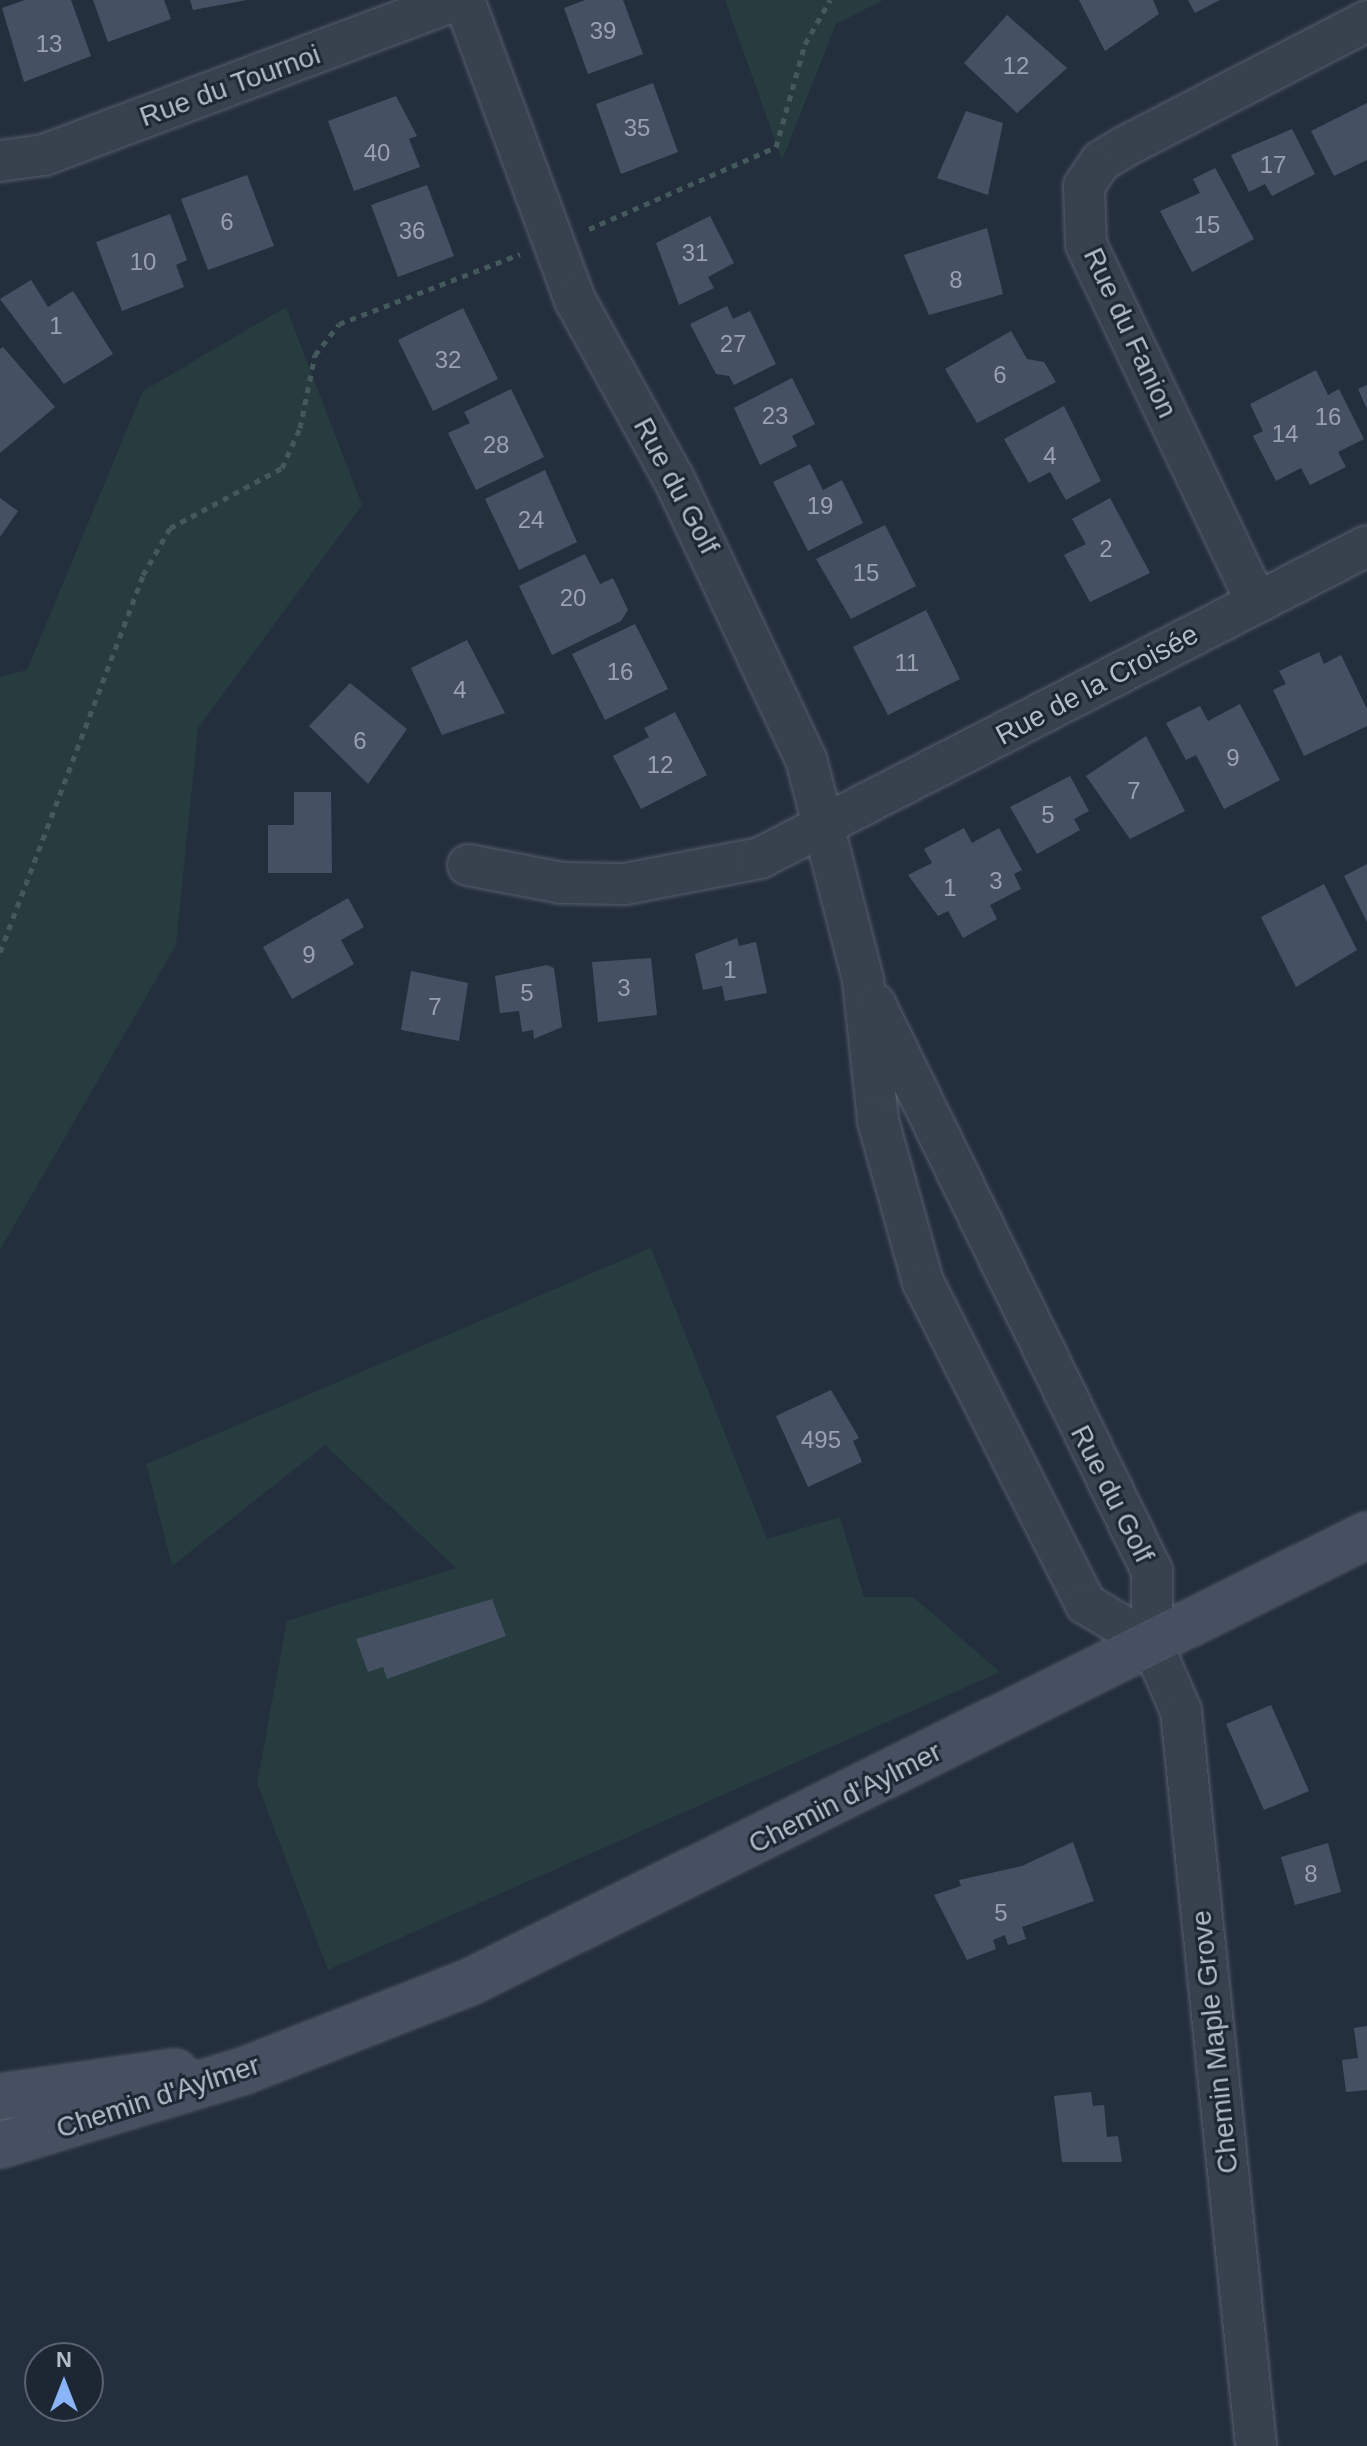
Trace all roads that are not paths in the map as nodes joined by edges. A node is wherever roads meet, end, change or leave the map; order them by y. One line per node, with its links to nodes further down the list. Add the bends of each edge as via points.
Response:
1 (457, 0): 4 (street, Rue du Tournoi, via 44,155)
2 (464, 0): 7 (street, Rue du Golf, via 575,300 786,702)
3 (1367, 21): 6 (street, Rue du Fanion, via 1124,147 1101,161 1084,186 1086,244)
4 (0, 161)
5 (1367, 546): 6 (street, Rue de la Croisée)
6 (1256, 601): 7 (street, Rue de la Croisée)
7 (829, 827): 8 (street, Rue de la Croisée, via 738,865 625,884 562,883); 9 (street, Rue du Golf)
8 (468, 865)
9 (863, 980): 11 (street, Rue du Golf, via 1152,1571); 11 (street, Rue du Golf, via 878,1121 923,1282 1086,1604)
10 (1367, 1535): 11 (main road, Chemin d'Aylmer)
11 (1152, 1644): 12 (main road, Chemin d'Aylmer, via 515,1962); 15 (street, Chemin Maple Grove, via 1181,1711)
12 (315, 2044): 13 (main road, Chemin d'Aylmer); 14 (main road, Chemin d'Aylmer, via 163,2099)
13 (0, 2097)
14 (0, 2145)
15 (1256, 2446)

